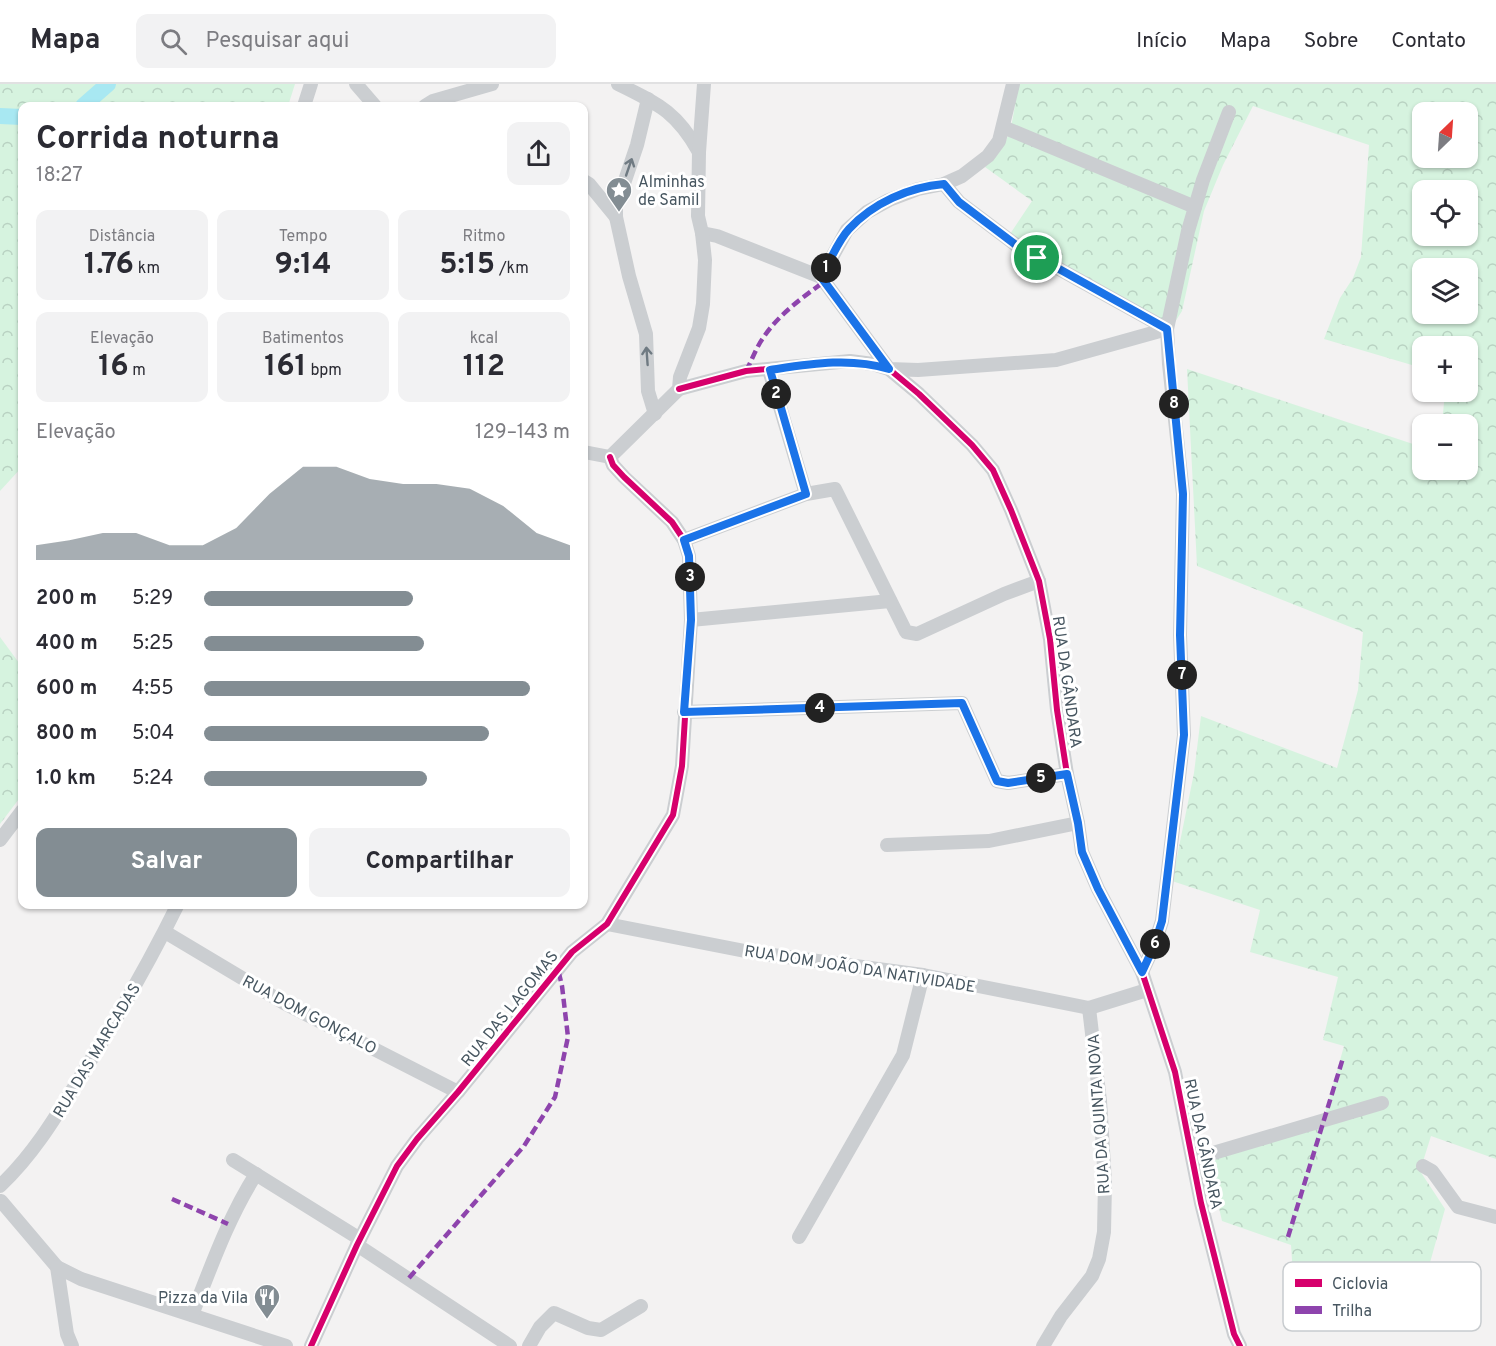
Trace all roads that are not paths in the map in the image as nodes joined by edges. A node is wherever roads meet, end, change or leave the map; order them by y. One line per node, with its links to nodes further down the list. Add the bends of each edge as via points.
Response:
1 (311, 84): 8 (street)
2 (356, 84): 9 (street)
3 (492, 84): 10 (street)
4 (618, 84): 7 (street)
5 (704, 84): 13 (street)
6 (1013, 84): 12 (street)
7 (648, 99): 13 (street, via 680,123); 17 (street, one-way to 7)
8 (305, 102)
9 (372, 102)
10 (433, 102)
11 (1230, 112): 16 (street)
12 (1003, 127): 15 (street, via 988,156); 16 (street)
13 (699, 152): 18 (street, via 698,216)
14 (588, 183): 17 (street)
15 (944, 184): 19 (street, via 918,189 867,212 847,230); 20 (street, via 959,202 1016,245)
16 (1195, 207): 20 (street)
17 (616, 217): 24 (street, one-way to 17, via 648,391 646,334)
18 (702, 233): 19 (street); 23 (street, via 703,304)
19 (821, 277): 21 (street)
20 (1167, 329): 21 (street, via 1056,360); 41 (street, via 1183,494 1180,635 1184,735 1162,921)
21 (889, 369): 22 (street, RUA DA GÂNDARA, via 850,361); 29 (street, RUA DA GÂNDARA, via 946,418 993,470)
22 (770, 370): 23 (street, RUA DA GÂNDARA, via 735,373); 27 (street)
23 (679, 389): 24 (street)
24 (655, 414): 26 (street)
25 (588, 453): 26 (street)
26 (610, 457): 28 (street, RUA DAS LAGOMAS, via 613,465 672,522)
27 (806, 494): 28 (street); 30 (street, via 835,489)
28 (684, 540): 31 (street, RUA DAS LAGOMAS, via 689,556)
29 (1039, 581): 30 (street, via 917,634 906,632); 33 (street, RUA DA GÂNDARA)
30 (890, 601): 31 (street)
31 (691, 620): 32 (street, RUA DAS LAGOMAS)
32 (684, 712): 33 (street, via 962,703 997,781 1008,783); 39 (street, RUA DAS LAGOMAS, via 682,766 673,815)
33 (1067, 774): 35 (street, RUA DA GÂNDARA)
34 (18, 816): 36 (street)
35 (1078, 823): 37 (street, via 989,841); 41 (street, RUA DA GÂNDARA, via 1082,852)
36 (0, 840)
37 (887, 845)
38 (174, 909): 40 (street, RUA DAS MARCADAS)
39 (607, 924): 42 (street, RUA DOM JOÃO DA NATIVIDADE, via 750,952); 45 (street, RUA DAS LAGOMAS, via 572,952)
40 (165, 932): 45 (street, RUA DOM GONÇALO, via 284,1003); 51 (street, RUA DAS MARCADAS, via 52,1123 32,1153)
41 (1142, 972): 43 (street, RUA DA GÂNDARA)
42 (923, 975): 44 (street, RUA DOM JOÃO DA NATIVIDADE); 54 (street, via 903,1055)
43 (1147, 990): 44 (street, RUA DOM JOÃO DA NATIVIDADE); 47 (street, RUA DA GÂNDARA, via 1175,1072)
44 (1089, 1008): 66 (street, RUA DA QUINTA NOVA, via 1106,1183 1104,1232 1092,1276)
45 (458, 1092): 55 (street, RUA DAS LAGOMAS, via 397,1166)
46 (1382, 1103): 47 (street)
47 (1193, 1159): 67 (street, RUA DA GÂNDARA)
48 (233, 1160): 50 (street)
49 (1423, 1166): 53 (street, via 1432,1171 1458,1207)
50 (256, 1174): 55 (street); 60 (street, via 228,1224)
51 (0, 1186): 52 (street, via 4,1194)
52 (1, 1202): 56 (street)
53 (1496, 1217)
54 (799, 1237)
55 (359, 1242): 63 (street, RUA DAS LAGOMAS); 64 (street)
56 (57, 1267): 57 (street); 58 (street)
57 (81, 1279): 58 (street); 60 (street)
58 (61, 1289): 61 (street)
59 (641, 1306): 65 (street, via 601,1330 554,1313)
60 (192, 1315): 62 (street)
61 (72, 1346)
62 (286, 1346)
63 (311, 1346)
64 (510, 1346)
65 (529, 1346)
66 (1042, 1346)
67 (1240, 1346)

